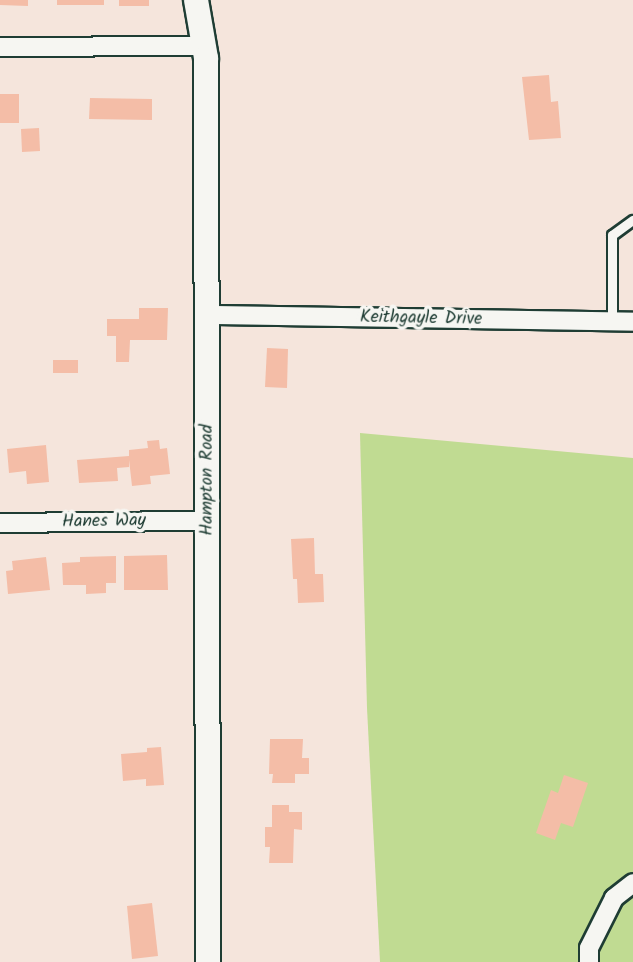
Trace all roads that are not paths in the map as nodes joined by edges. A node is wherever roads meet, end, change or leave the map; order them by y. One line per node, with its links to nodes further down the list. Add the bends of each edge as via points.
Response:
1 (195, 0): 2 (main road, Hampton Road)
2 (206, 46): 3 (street); 5 (main road, Hampton Road)
3 (0, 47)
4 (633, 220): 6 (lane, via 612,235)
5 (209, 315): 6 (street, Keithgayle Drive); 8 (main road, Hampton Road)
6 (612, 322): 7 (street, Keithgayle Drive)
7 (633, 323)
8 (208, 521): 9 (street, Hanes Way); 11 (main road, Hampton Road)
9 (0, 523)
10 (633, 883): 12 (street, via 614,898 589,948)
11 (208, 962)
12 (589, 962)

